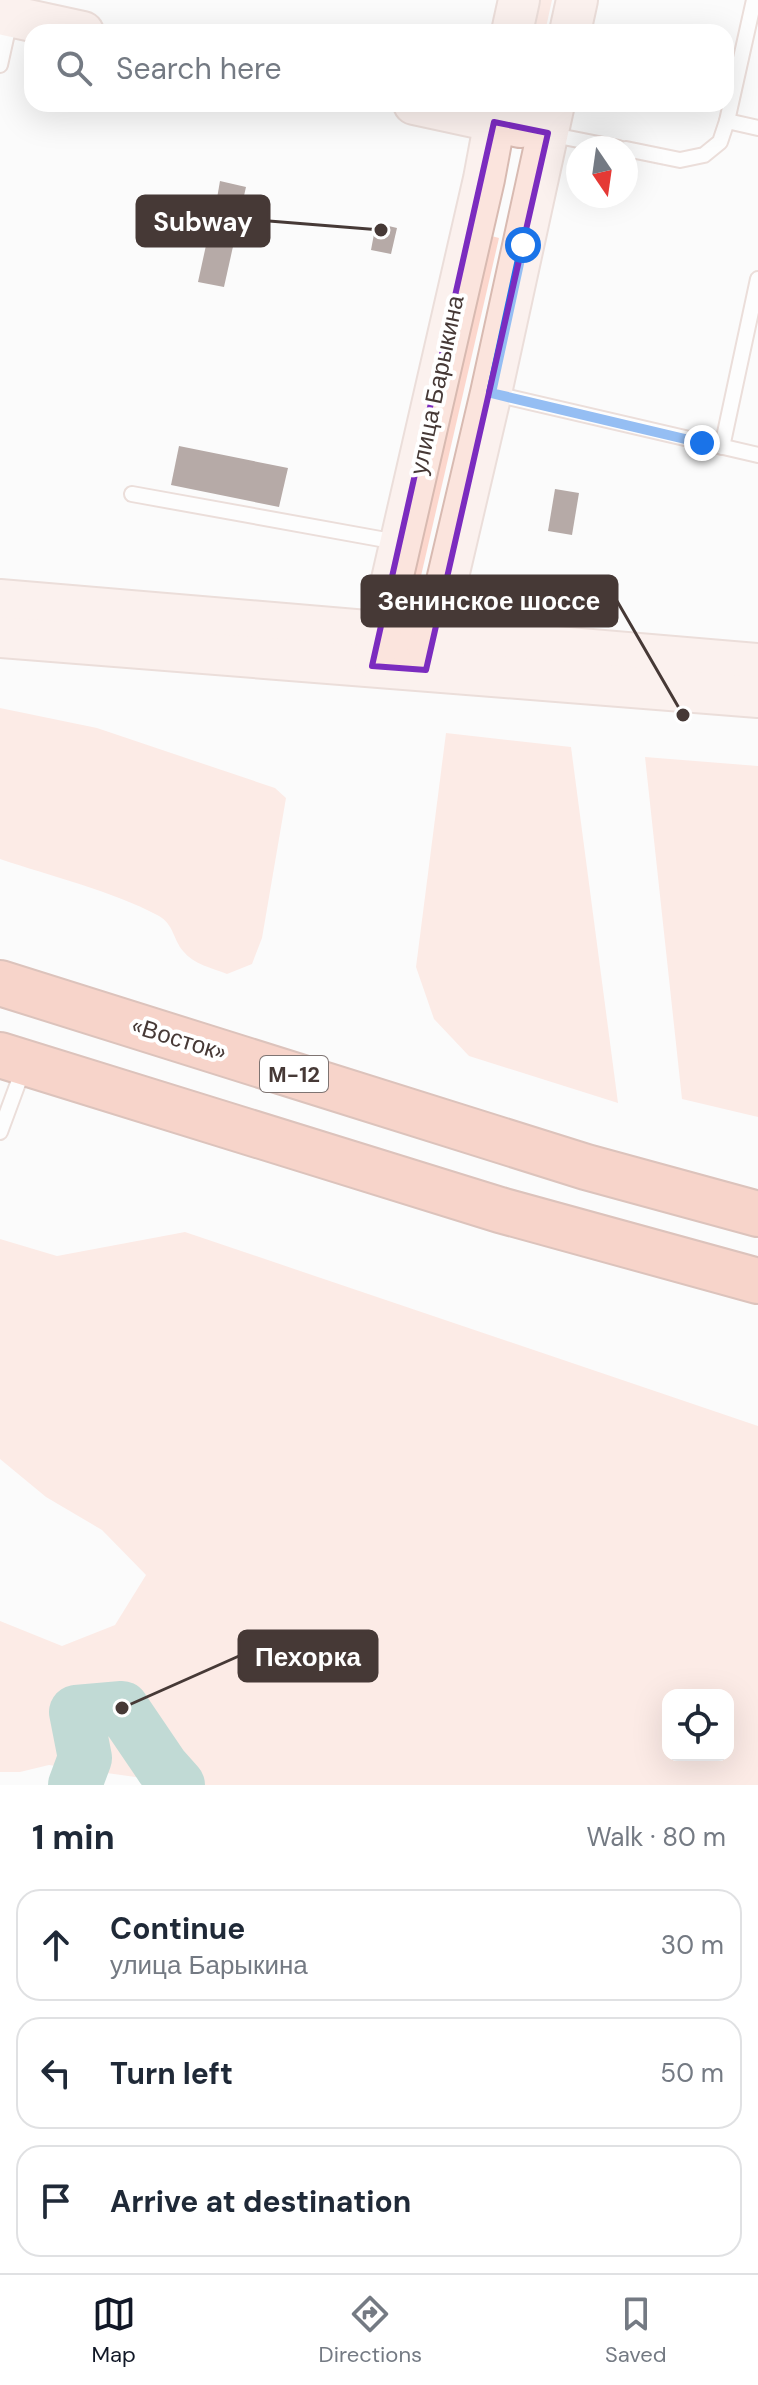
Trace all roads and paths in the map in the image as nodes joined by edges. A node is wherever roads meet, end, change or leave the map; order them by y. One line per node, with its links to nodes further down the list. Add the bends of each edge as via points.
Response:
1 (519, 0): 6 (main road)
2 (577, 0): 7 (main road)
3 (754, 0): 9 (lane)
4 (5, 15): 5 (main road); 8 (lane)
5 (46, 24)
6 (514, 24)
7 (572, 24)
8 (0, 65)
9 (734, 90)
10 (729, 112): 13 (lane)
11 (496, 113): 12 (main road); 22 (main road, улица Барыкина)
12 (551, 119): 15 (lane); 18 (main road)
13 (727, 121): 14 (lane); 16 (lane, via 720,142 704,155 680,160)
14 (758, 128)
15 (591, 136)
16 (638, 151)
17 (758, 279): 19 (lane)
18 (491, 393): 19 (lane); 26 (main road)
19 (722, 447): 20 (lane)
20 (758, 455)
21 (132, 494): 22 (lane)
22 (402, 543): 25 (main road, улица Барыкина)
23 (0, 600): 25 (main road)
24 (0, 637): 25 (main road)
25 (376, 649): 26 (main road)
26 (430, 653): 27 (main road); 28 (main road)
27 (758, 664)
28 (758, 697)
29 (0, 983): 32 (highway, «Восток» / М-12, via 586,1167)
30 (13, 1059): 31 (lane); 33 (highway, via 500,1210)
31 (0, 1132)
32 (758, 1214)
33 (758, 1281)

